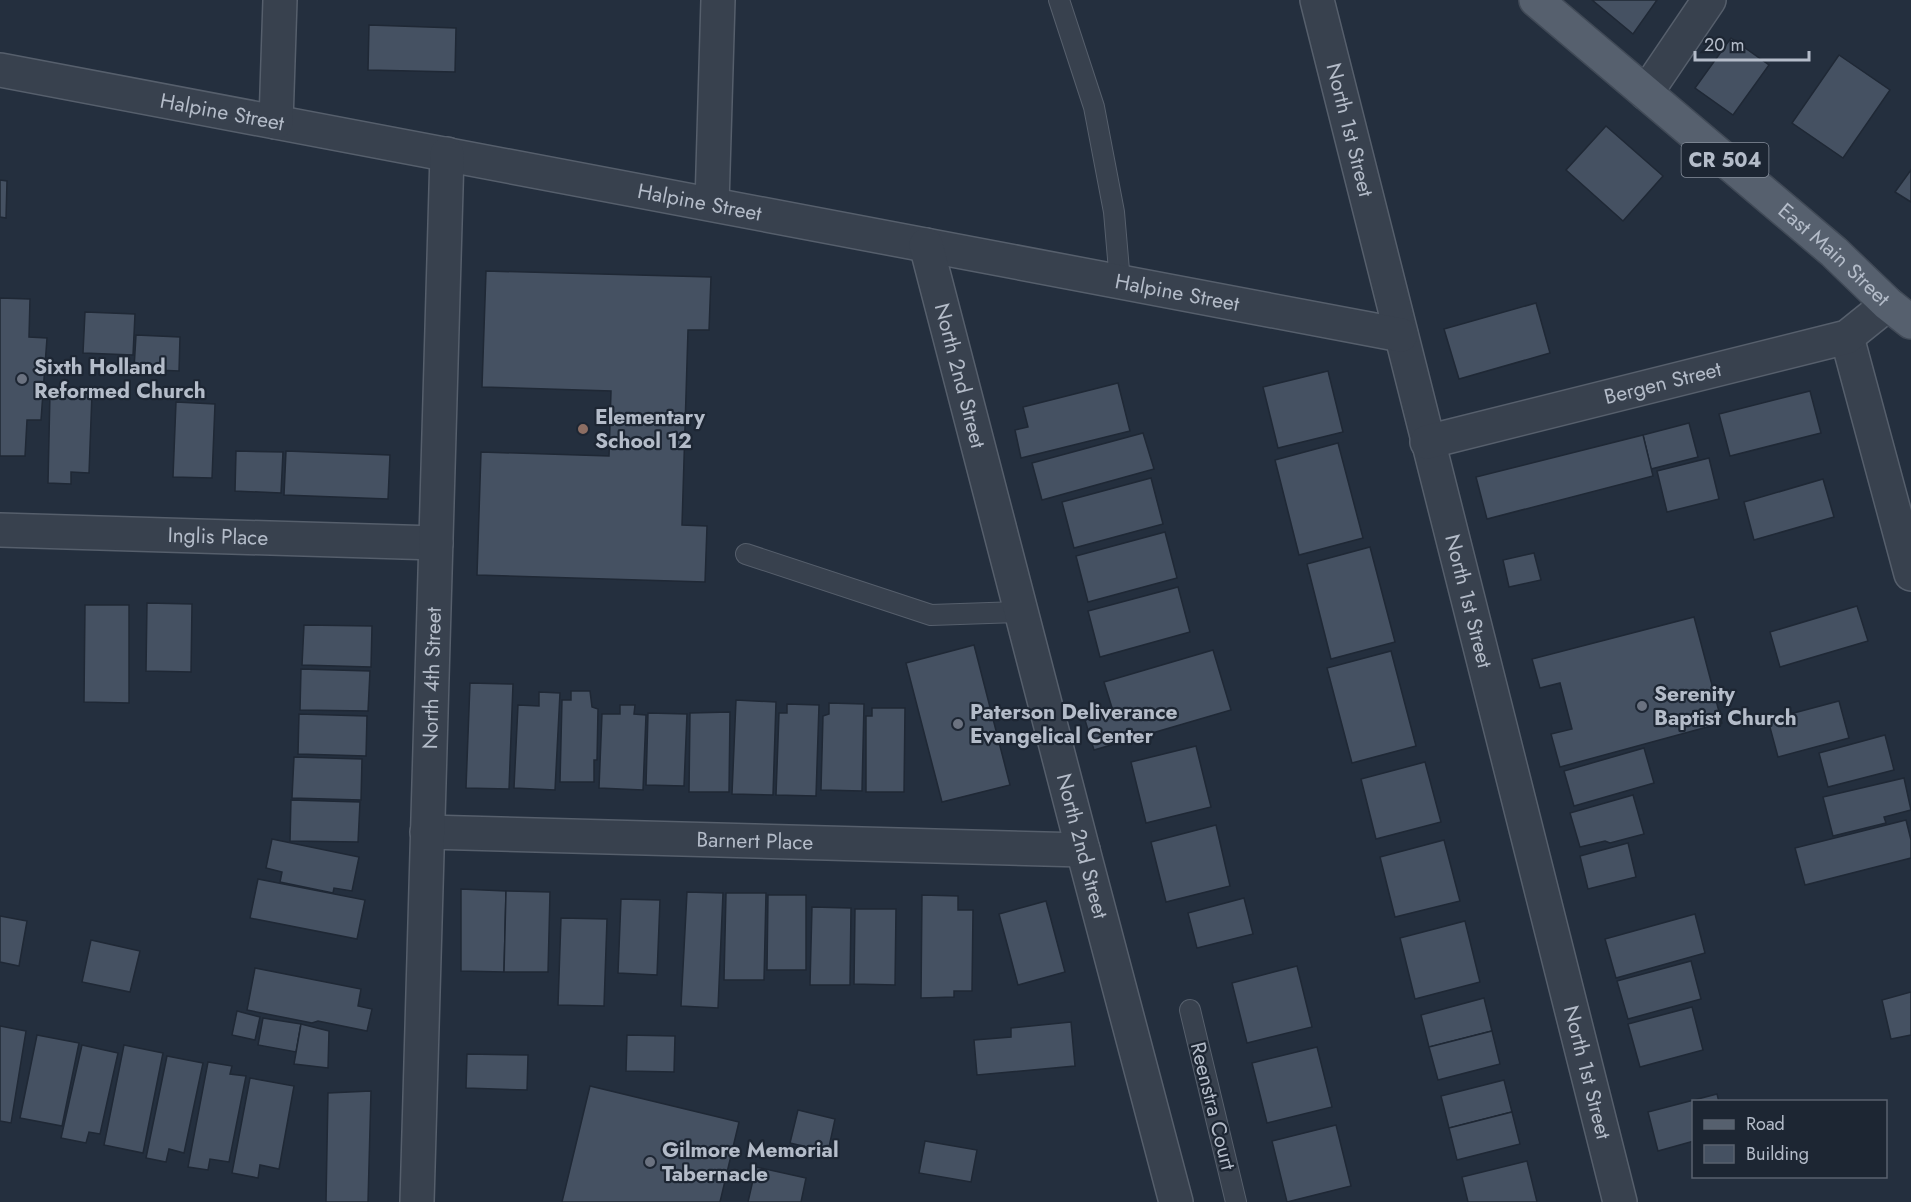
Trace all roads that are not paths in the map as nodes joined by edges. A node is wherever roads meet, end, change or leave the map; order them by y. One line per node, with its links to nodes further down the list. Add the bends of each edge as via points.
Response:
1 (280, 0): 9 (street)
2 (718, 0): 11 (street)
3 (1059, 0): 13 (lane, via 1094,107 1114,212)
4 (1317, 0): 15 (street, North 1st Street)
5 (1536, 0): 8 (main road, East Main Street / CR 504)
6 (1709, 0): 8 (street)
7 (0, 70): 9 (street, Halpine Street)
8 (1646, 93): 14 (main road, East Main Street / CR 504)
9 (276, 122): 10 (street, Halpine Street)
10 (447, 154): 11 (street, Halpine Street); 19 (street, North 4th Street)
11 (712, 204): 12 (street, Halpine Street)
12 (926, 245): 13 (street, Halpine Street); 22 (street, North 2nd Street)
13 (1120, 282): 15 (street, Halpine Street)
14 (1900, 313): 16 (street, Bergen Street)
15 (1401, 335): 17 (street, North 1st Street)
16 (1847, 337): 17 (street, Bergen Street); 21 (street)
17 (1427, 442): 29 (street, North 1st Street)
18 (0, 530): 19 (street, Inglis Place)
19 (436, 543): 23 (street, North 4th Street)
20 (746, 554): 22 (lane, via 931,615)
21 (1911, 574)
22 (1020, 612): 24 (street, North 2nd Street)
23 (428, 832): 24 (street, Barnert Place); 26 (street, North 4th Street)
24 (1083, 850): 27 (street, North 2nd Street)
25 (1190, 1011): 28 (lane, Reenstra Court)
26 (417, 1202)
27 (1176, 1202)
28 (1236, 1202)
29 (1620, 1202)

